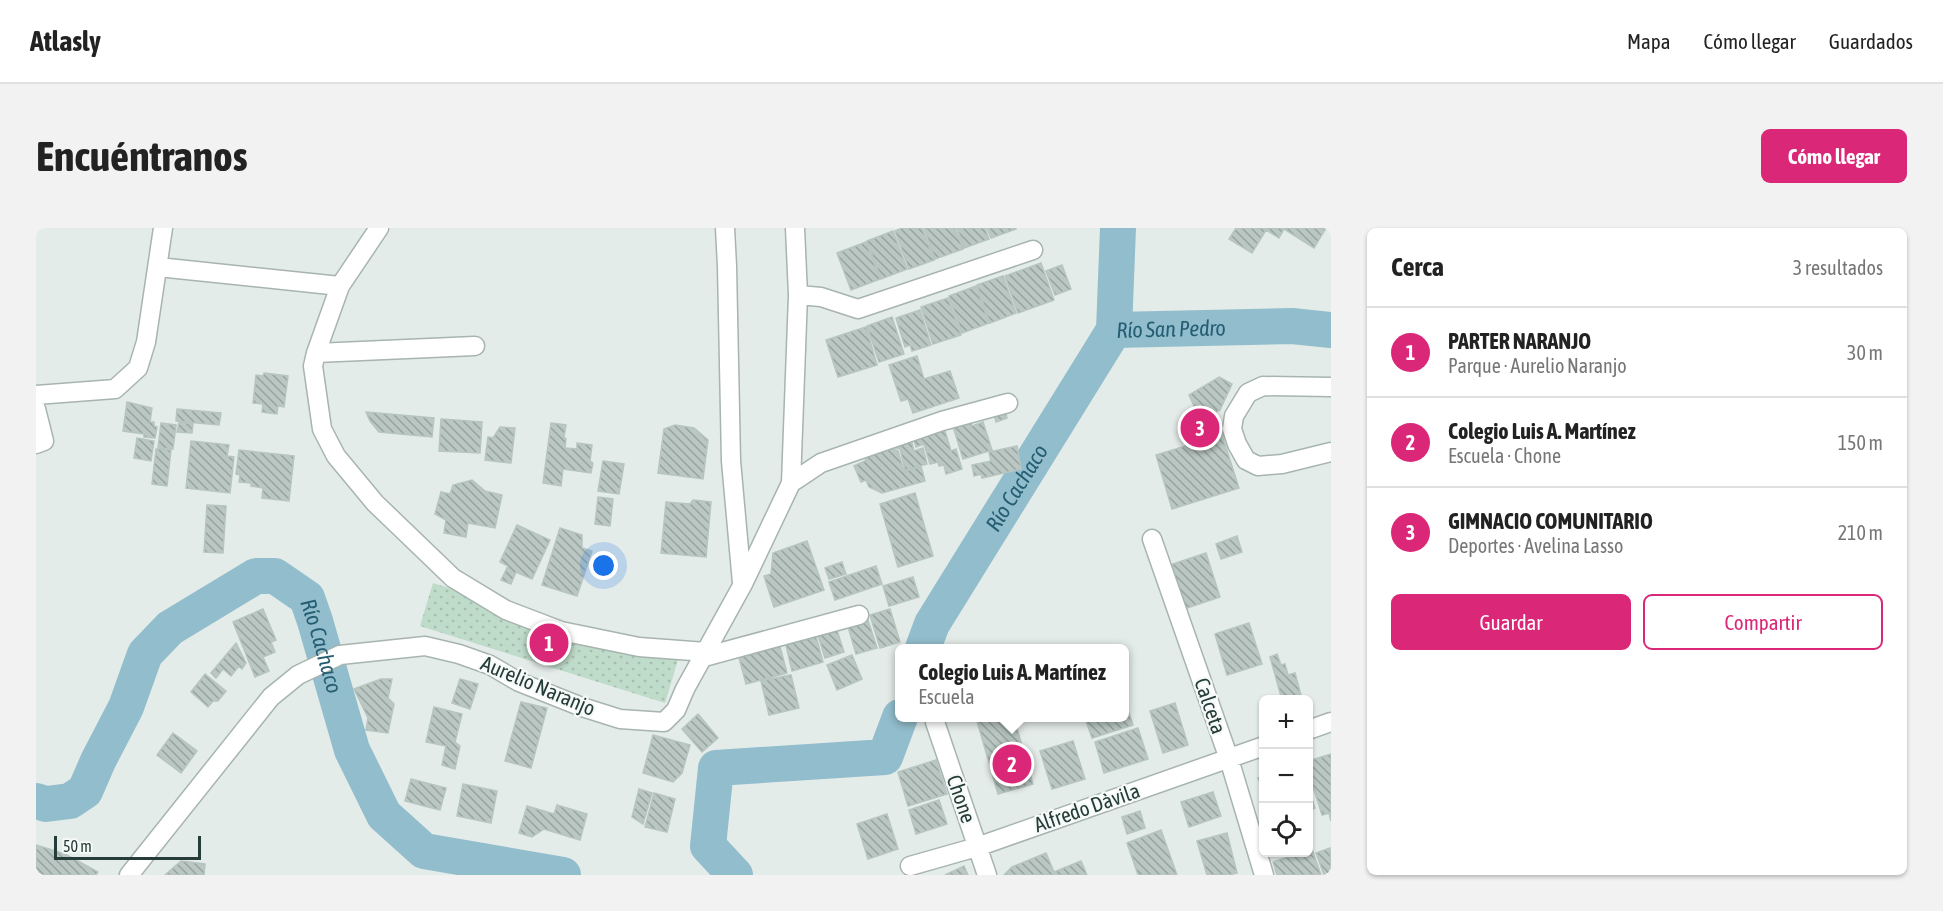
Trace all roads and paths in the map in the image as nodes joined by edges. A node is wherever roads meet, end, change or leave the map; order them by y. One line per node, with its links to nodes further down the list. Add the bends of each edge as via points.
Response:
1 (163, 228): 6 (street)
2 (379, 228): 7 (street)
3 (724, 228): 19 (street, via 731,461)
4 (795, 228): 8 (street, Aurelio Naranjo)
5 (1033, 250): 8 (street, via 858,309 820,297)
6 (158, 267): 7 (street); 12 (street, via 138,368 115,389)
7 (340, 286): 10 (street)
8 (798, 295): 17 (street, Aurelio Naranjo)
9 (475, 346): 10 (street)
10 (316, 353): 21 (street, via 313,366 322,429 336,456 375,503 453,578 506,610 561,631)
11 (1331, 387): 16 (street, via 1263,386 1248,393 1234,416 1232,429 1246,460 1258,466)
12 (36, 395)
13 (1008, 403): 17 (street, via 942,421 821,463)
14 (36, 409): 15 (street, via 44,441)
15 (36, 444)
16 (1331, 452)
17 (791, 483): 19 (street, Aurelio Naranjo)
18 (1152, 539): 26 (street, Calceta)
19 (742, 585): 21 (street, Aurelio Naranjo)
20 (859, 615): 21 (street)
21 (705, 655): 29 (street, Aurelio Naranjo, via 676,710 664,722 620,719 582,707 519,682 490,665 425,646 340,655 298,675 271,697)
22 (935, 722): 27 (street, Chone)
23 (1331, 723): 24 (street)
24 (1313, 728)
25 (1259, 748): 26 (street, Alfredo Dàvila)
26 (1229, 759): 27 (street, Alfredo Dàvila); 31 (street, Calceta)
27 (977, 847): 28 (street, Alfredo Dàvila); 30 (street, Chone)
28 (909, 866)
29 (129, 875)
30 (987, 875)
31 (1264, 875)

